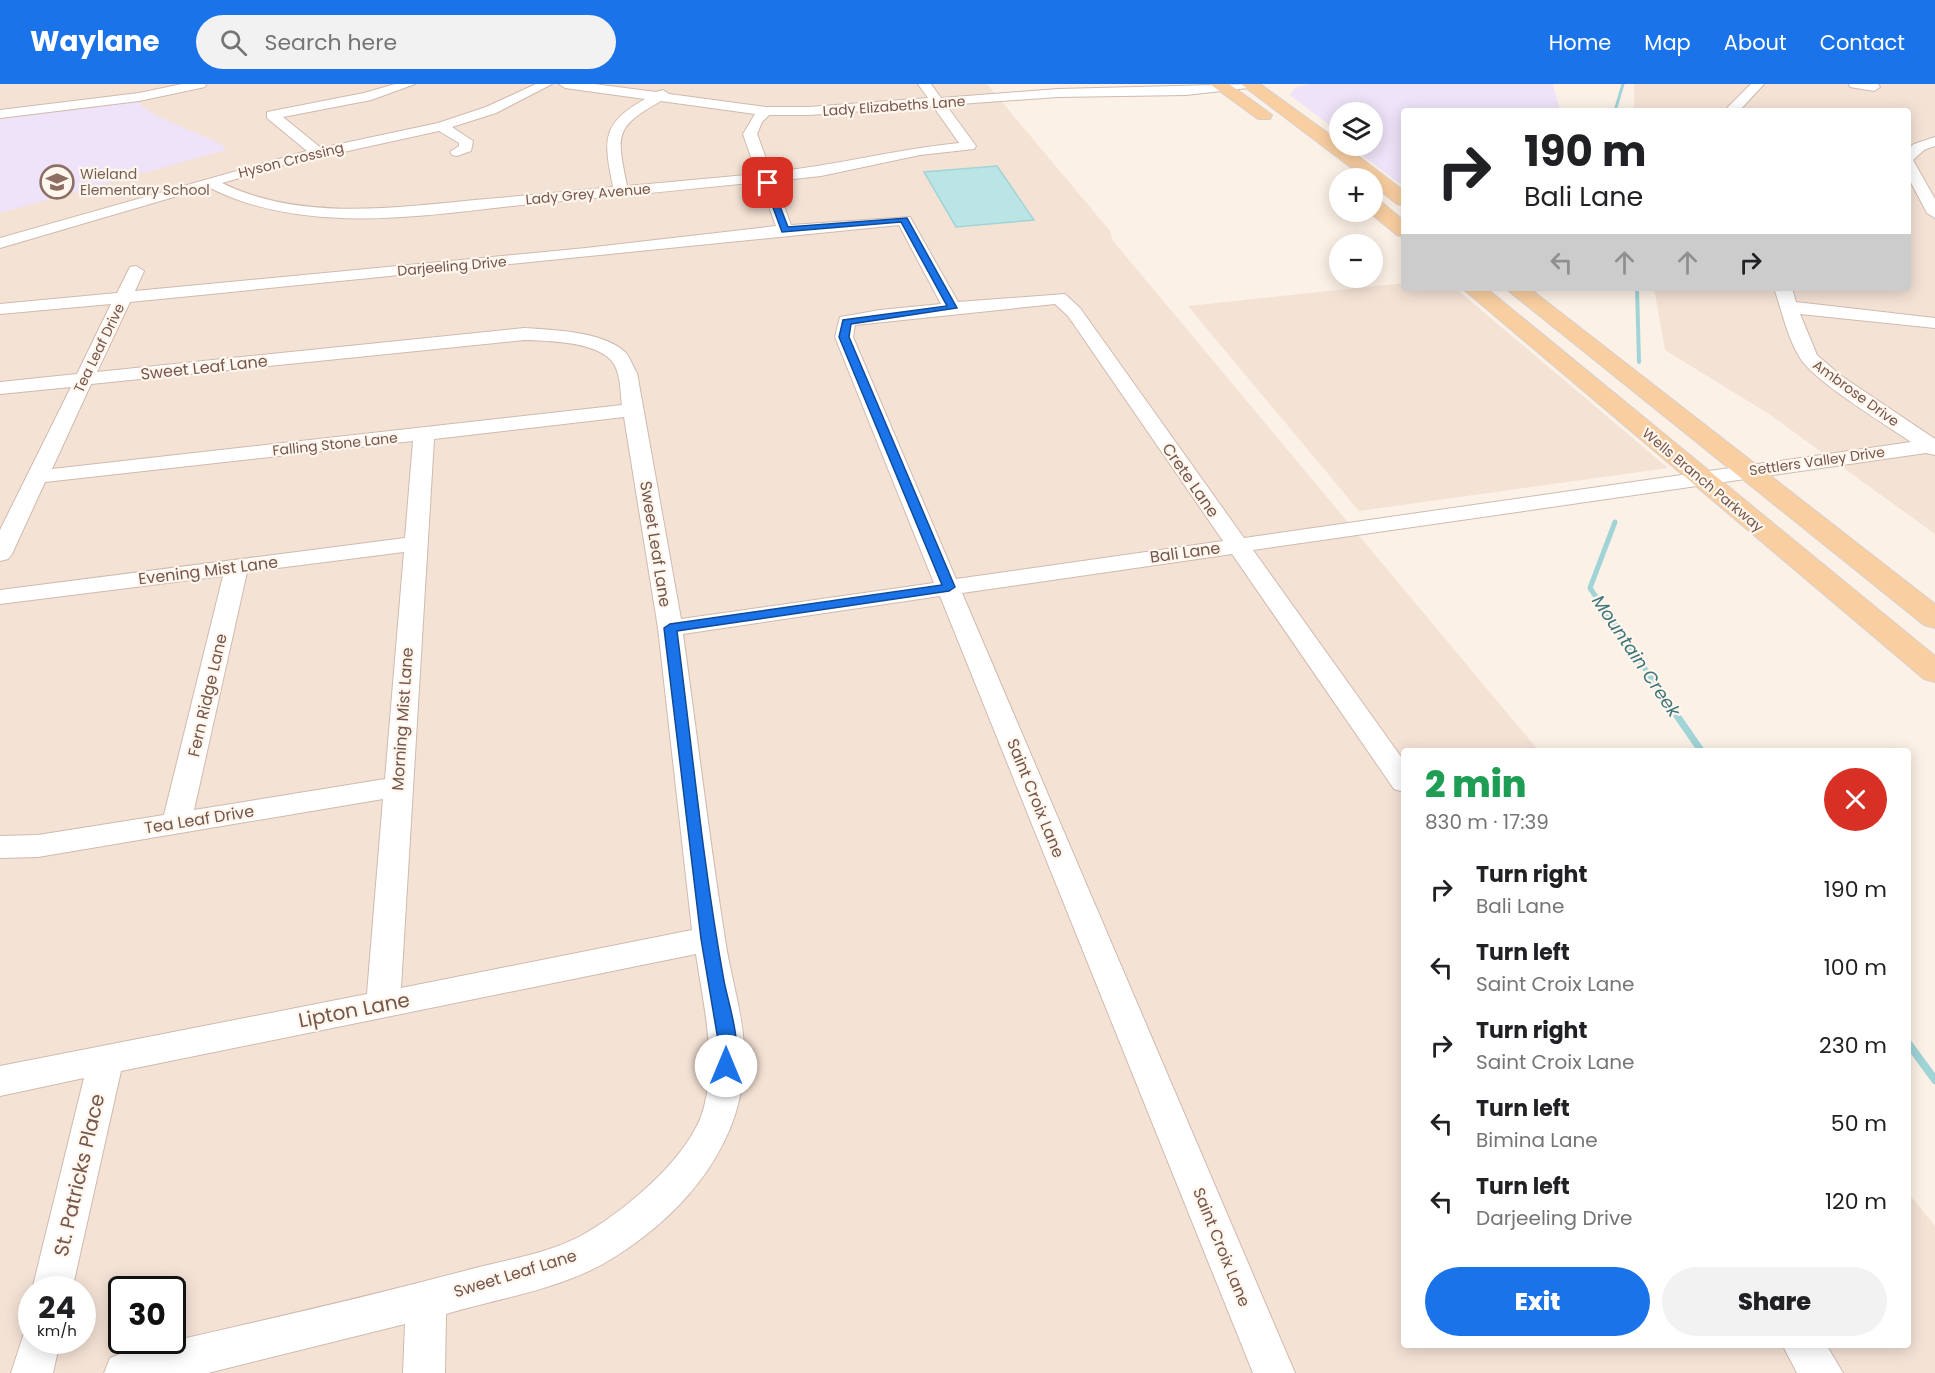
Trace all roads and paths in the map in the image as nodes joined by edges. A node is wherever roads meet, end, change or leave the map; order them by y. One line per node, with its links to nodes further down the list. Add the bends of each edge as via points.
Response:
1 (200, 84): 16 (street, via 139,97 76,98)
2 (409, 84): 23 (street, via 272,116)
3 (546, 84): 17 (street, Hyson Crossing, via 491,110)
4 (566, 84): 12 (street, Lady Elizabeths Lane)
5 (682, 84): 12 (street)
6 (924, 84): 13 (street)
7 (1249, 84): 10 (street, Lady Elizabeths Lane); 30 (main road)
8 (1758, 84): 14 (street)
9 (1855, 84): 11 (street)
10 (1220, 85): 13 (street, Lady Elizabeths Lane, via 1186,91 1058,93); 18 (main road)
11 (1874, 87)
12 (658, 97): 15 (street, Lady Elizabeths Lane); 29 (street, via 614,128 611,138)
13 (937, 104): 15 (street, Lady Elizabeths Lane); 25 (street, Lady Grey Avenue, via 969,146 920,151 821,172)
14 (1738, 108)
15 (766, 111): 25 (street, via 756,120 750,134)
16 (0, 114)
17 (441, 126): 21 (street, via 466,141 466,148); 23 (street, Hyson Crossing)
18 (1281, 129)
19 (1911, 136): 20 (street)
20 (1933, 141): 22 (street)
21 (457, 152)
22 (1911, 152)
23 (318, 153): 26 (street, Hyson Crossing)
24 (1911, 170): 27 (street)
25 (765, 176): 29 (street, Lady Grey Avenue); 34 (street)
26 (209, 182): 29 (street, Lady Grey Avenue, via 257,203 342,213 392,213); 35 (street, Hyson Crossing)
27 (1916, 182): 28 (street); 32 (street)
28 (1935, 184)
29 (621, 192)
30 (1401, 198)
31 (1383, 213): 33 (main road)
32 (1935, 213)
33 (1401, 228)
34 (785, 230): 40 (street, Darjeeling Drive); 42 (street, Darjeeling Drive, via 904,220)
35 (0, 243)
36 (136, 271): 40 (street, Tea Leaf Drive)
37 (1477, 291): 52 (main road, Wells Branch Parkway)
38 (1520, 291): 50 (main road, Wells Branch Parkway)
39 (1784, 291): 41 (street, Ambrose Drive)
40 (123, 298): 43 (street, Darjeeling Drive); 45 (street, Tea Leaf Drive)
41 (1789, 307): 44 (street); 49 (street, Ambrose Drive, via 1801,344 1816,366)
42 (952, 308): 54 (street, Crete Lane, via 1059,298 1074,312); 57 (street, Saint Croix Lane, via 846,321 844,337)
43 (0, 309)
44 (1935, 323)
45 (83, 379): 46 (street, Sweet Leaf Lane); 47 (street, Sweet Leaf Lane, via 524,334 569,337 618,356 627,373); 51 (street, Tea Leaf Drive)
46 (0, 388)
47 (634, 410): 48 (street, Falling Stone Lane); 60 (street, Sweet Leaf Lane)
48 (424, 434): 51 (street, Falling Stone Lane); 53 (street, Morning Mist Lane)
49 (1933, 447): 50 (street, Settlers Valley Drive)
50 (1747, 471): 52 (street, Settlers Valley Drive); 59 (main road, Wells Branch Parkway)
51 (36, 477): 55 (street, Tea Leaf Drive)
52 (1700, 478): 54 (street, Bali Lane); 61 (main road, Wells Branch Parkway)
53 (416, 544): 56 (street, Evening Mist Lane); 63 (street, Morning Mist Lane)
54 (1236, 545): 57 (street, Bali Lane); 62 (street, Crete Lane)
55 (0, 554)
56 (237, 567): 58 (street, Evening Mist Lane); 64 (street, Fern Ridge Lane)
57 (949, 587): 60 (street, Bali Lane); 77 (street, Saint Croix Lane)
58 (0, 597)
59 (1935, 619)
60 (670, 628): 66 (street, Sweet Leaf Lane)
61 (1935, 672)
62 (1401, 778)
63 (397, 787): 64 (street, Tea Leaf Drive); 67 (street, Morning Mist Lane)
64 (177, 823): 65 (street, Tea Leaf Drive, via 38,846)
65 (0, 847)
66 (709, 939): 67 (street, Lipton Lane); 71 (street, Sweet Leaf Lane, via 727,1046 723,1107 689,1170 662,1198 599,1246 561,1263)
67 (383, 1004): 68 (street, Lipton Lane)
68 (105, 1060): 69 (street, Lipton Lane); 70 (street, St. Patricks Place)
69 (0, 1081)
70 (55, 1276)
71 (426, 1300): 75 (street, Sweet Leaf Lane); 76 (street)
72 (1804, 1348): 78 (street)
73 (37, 1354): 74 (street)
74 (32, 1373)
75 (125, 1373)
76 (424, 1373)
77 (1274, 1373)
78 (1822, 1373)

